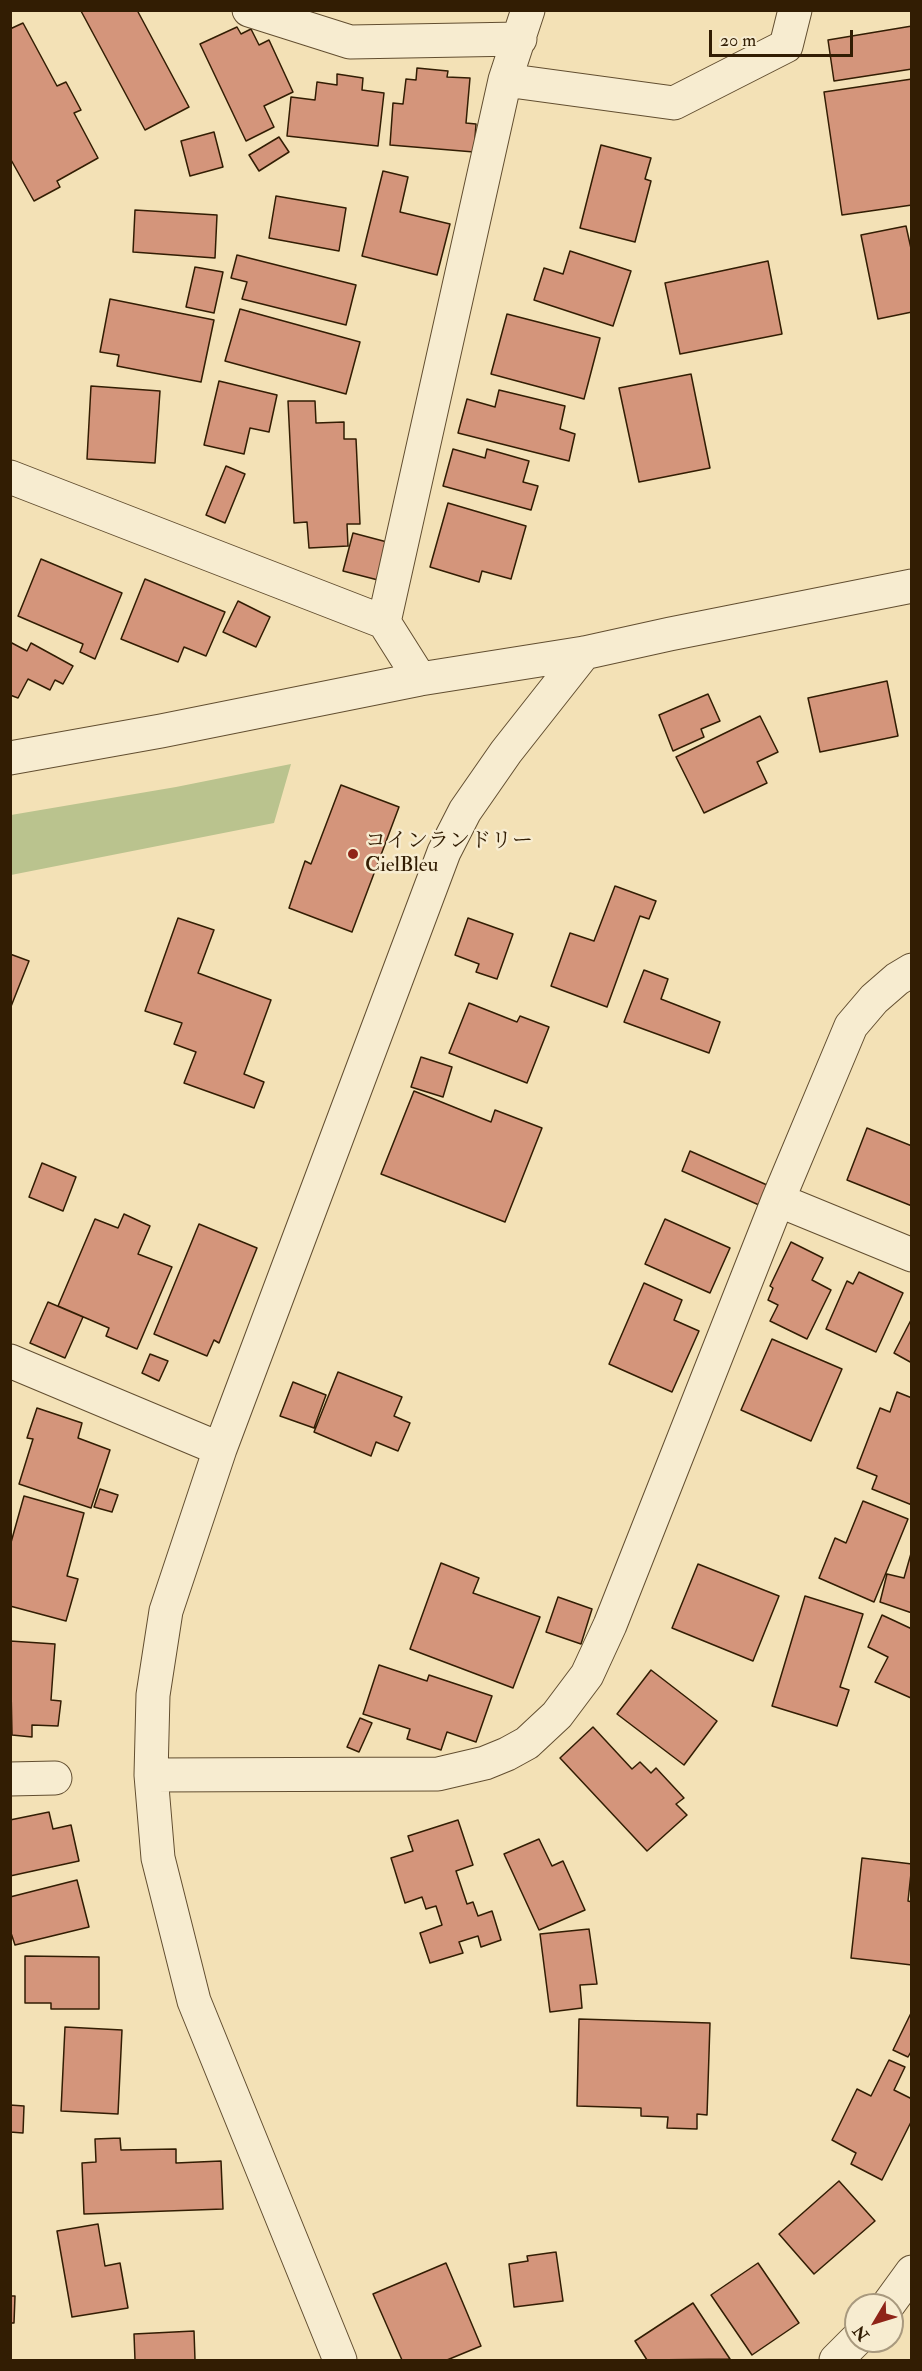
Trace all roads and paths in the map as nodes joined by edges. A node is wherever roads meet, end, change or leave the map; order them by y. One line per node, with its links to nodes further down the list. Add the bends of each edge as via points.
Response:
1 (249, 10): 3 (street, via 350,42)
2 (795, 10): 4 (street, via 786,46 674,103)
3 (524, 25): 4 (street)
4 (506, 80): 7 (street)
5 (10, 477): 7 (street)
6 (912, 586): 8 (street)
7 (384, 622): 9 (street)
8 (584, 653): 9 (street); 15 (street, via 506,752 465,811 444,852)
9 (420, 679): 10 (street)
10 (10, 758)
11 (912, 970): 12 (street, via 874,999 851,1026)
12 (778, 1200): 13 (street); 16 (street, via 587,1675 557,1715 527,1743 484,1763 438,1774)
13 (912, 1255)
14 (10, 1361): 15 (street)
15 (220, 1449): 16 (street, via 165,1611 153,1695)
16 (151, 1775): 21 (street, via 158,1858 194,2001)
17 (55, 1778): 18 (street)
18 (10, 1779)
19 (912, 2272): 20 (street)
20 (897, 2293)
21 (340, 2361)

